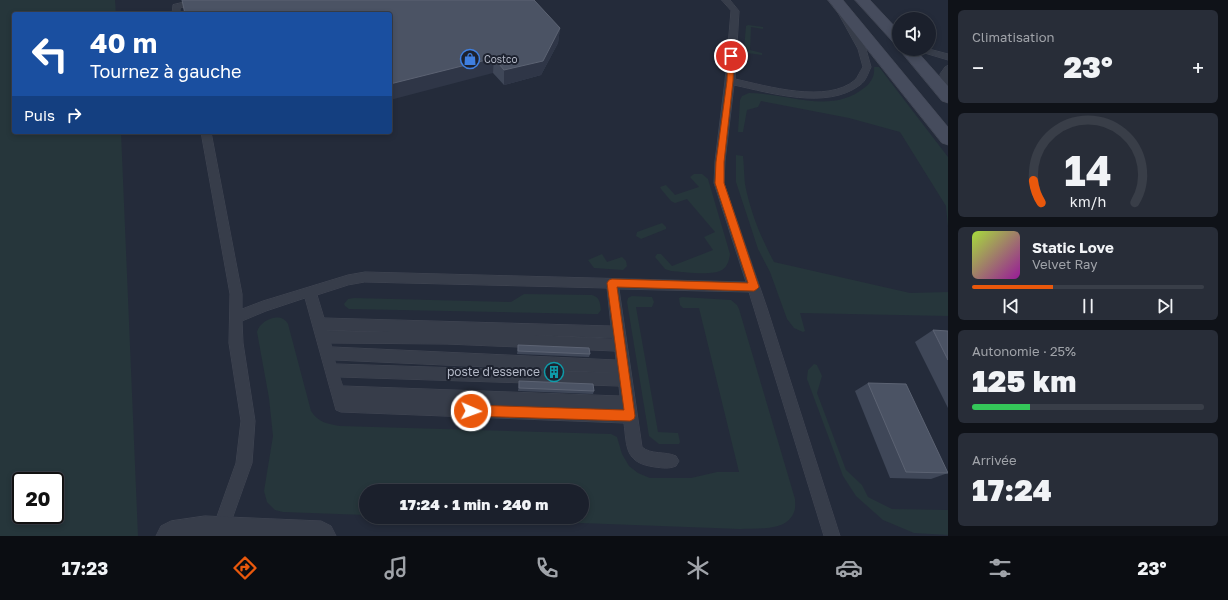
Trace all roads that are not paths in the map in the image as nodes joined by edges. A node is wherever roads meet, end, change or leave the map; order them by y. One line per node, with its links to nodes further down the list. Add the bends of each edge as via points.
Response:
1 (202, 0): 5 (lane, via 176,6)
2 (726, 0): 11 (lane, via 735,11)
3 (835, 0): 11 (lane, via 862,50 868,68 858,82 845,90 825,94 788,93); 14 (main road)
4 (862, 0): 6 (main road)
5 (176, 12)
6 (892, 32)
7 (936, 54): 9 (lane)
8 (913, 56): 12 (main road)
9 (948, 58)
10 (948, 69): 12 (lane, via 944,74)
11 (730, 81): 16 (lane, via 720,162 720,183)
12 (948, 96)
13 (206, 134): 18 (lane, via 236,294)
14 (948, 139)
15 (612, 283): 16 (lane); 17 (lane, via 365,277); 20 (lane)
16 (754, 287): 29 (lane)
17 (310, 292): 18 (lane); 19 (lane)
18 (237, 317): 26 (lane, via 236,343 248,421 244,463)
19 (322, 331): 20 (lane, via 446,338); 21 (lane)
20 (619, 334): 23 (lane)
21 (327, 353): 22 (lane); 23 (lane)
22 (332, 370): 23 (lane); 24 (lane, via 338,393)
23 (624, 374): 24 (lane)
24 (629, 410): 25 (lane, via 635,451 643,458)
25 (670, 461)
26 (219, 534): 27 (street, via 205,531); 28 (street)
27 (171, 536)
28 (321, 536)
29 (832, 536)

